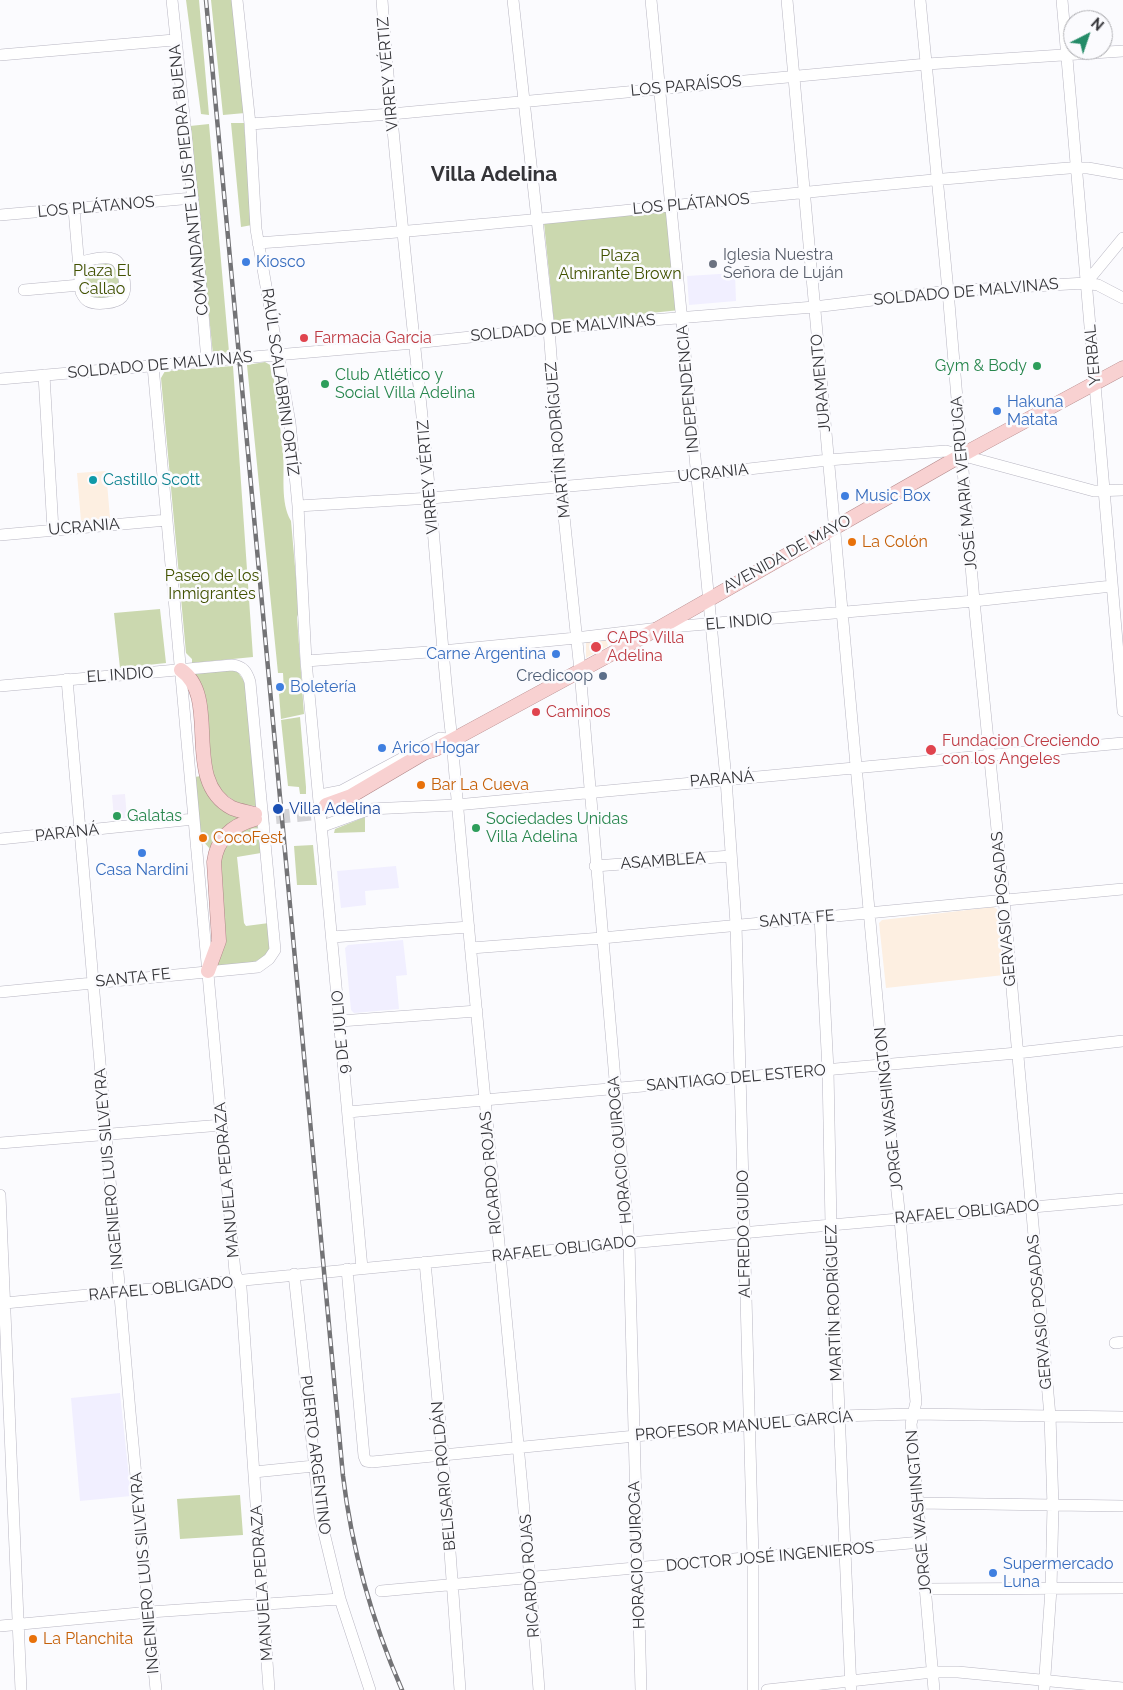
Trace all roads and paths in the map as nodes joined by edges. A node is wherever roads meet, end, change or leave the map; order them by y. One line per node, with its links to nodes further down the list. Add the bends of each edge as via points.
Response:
1 (172, 0): 10 (street, COMANDANTE LUIS PIEDRA BUENA)
2 (237, 0): 19 (street, RAÚL SCALABRINI ORTÍZ)
3 (382, 0): 18 (street, VIRREY VÉRTIZ)
4 (513, 0): 17 (street, MARTÍN RODRÍGUEZ)
5 (651, 0): 16 (street, INDEPENDENCIA)
6 (787, 0): 15 (street, JURAMENTO)
7 (920, 0): 14 (street, JOSÉ MARIA VERDUGA)
8 (1062, 0): 9 (street, YERBAL)
9 (1063, 13)
10 (174, 40): 12 (street); 24 (street, COMANDANTE LUIS PIEDRA BUENA)
11 (1063, 53): 14 (street, LOS PARAÍSOS)
12 (0, 55)
13 (1067, 60): 20 (street, YERBAL)
14 (926, 64): 15 (street, LOS PARAÍSOS); 22 (street, JOSÉ MARIA VERDUGA)
15 (794, 77): 16 (street, LOS PARAÍSOS); 23 (street, JURAMENTO)
16 (659, 88): 17 (street, LOS PARAÍSOS); 25 (street, INDEPENDENCIA)
17 (524, 102): 18 (street, LOS PARAÍSOS); 28 (street, MARTÍN RODRÍGUEZ)
18 (390, 114): 19 (street, LOS PARAÍSOS); 29 (street, VIRREY VÉRTIZ)
19 (250, 124): 31 (street, RAÚL SCALABRINI ORTÍZ)
20 (1076, 167): 21 (street, LOS PLÁTANOS); 22 (street, LOS PLÁTANOS); 33 (street, YERBAL)
21 (1123, 174)
22 (938, 178): 23 (street, LOS PLÁTANOS); 36 (street, JOSÉ MARIA VERDUGA)
23 (804, 194): 25 (street, LOS PLÁTANOS); 38 (street, JURAMENTO)
24 (193, 198): 26 (street, LOS PLÁTANOS); 43 (street, COMANDANTE LUIS PIEDRA BUENA)
25 (670, 205): 28 (street, LOS PLÁTANOS); 39 (street, INDEPENDENCIA)
26 (74, 209): 27 (street, LOS PLÁTANOS); 32 (street)
27 (0, 216)
28 (538, 218): 29 (street, LOS PLÁTANOS); 40 (street, MARTÍN RODRÍGUEZ)
29 (403, 233): 31 (street, LOS PLÁTANOS); 41 (street, VIRREY VÉRTIZ)
30 (1123, 238): 33 (street)
31 (258, 243): 42 (street, RAÚL SCALABRINI ORTÍZ)
32 (78, 262): 34 (street); 34 (street, via 111,258 118,261 124,292 116,301 93,303 86,300)
33 (1086, 282): 36 (street, SOLDADO DE MALVINAS); 37 (street, SOLDADO DE MALVINAS); 48 (street, YERBAL)
34 (80, 286): 35 (street)
35 (24, 290)
36 (948, 291): 38 (street, SOLDADO DE MALVINAS); 49 (street, JOSÉ MARIA VERDUGA)
37 (1123, 298)
38 (814, 307): 39 (street, SOLDADO DE MALVINAS); 50 (street, JURAMENTO)
39 (681, 317): 40 (street, SOLDADO DE MALVINAS); 51 (street, INDEPENDENCIA)
40 (549, 329): 41 (street, SOLDADO DE MALVINAS); 52 (street, MARTÍN RODRÍGUEZ)
41 (414, 343): 42 (street, SOLDADO DE MALVINAS); 55 (street, VIRREY VÉRTIZ)
42 (279, 354): 43 (street, SOLDADO DE MALVINAS); 56 (street, RAÚL SCALABRINI ORTÍZ)
43 (207, 361): 44 (street, SOLDADO DE MALVINAS)
44 (154, 366): 46 (street, SOLDADO DE MALVINAS); 57 (street)
45 (1123, 368): 48 (main road, AVENIDA DE MAYO)
46 (44, 375): 47 (street, SOLDADO DE MALVINAS); 59 (street)
47 (0, 379)
48 (1095, 383): 49 (main road, AVENIDA DE MAYO); 54 (street, YERBAL)
49 (962, 455): 50 (street, UCRANIA, via 946,451); 54 (street, UCRANIA); 58 (main road, AVENIDA DE MAYO); 63 (street, JOSÉ MARIA VERDUGA)
50 (828, 460): 51 (street, UCRANIA); 58 (street, JURAMENTO)
51 (696, 475): 52 (street, UCRANIA); 62 (street, INDEPENDENCIA)
52 (561, 487): 55 (street, UCRANIA); 67 (street, MARTÍN RODRÍGUEZ)
53 (1123, 490): 54 (street, UCRANIA)
54 (1103, 492): 61 (street, YERBAL)
55 (431, 498): 56 (street, UCRANIA); 69 (street, VIRREY VÉRTIZ)
56 (298, 506): 70 (street, RAÚL SCALABRINI ORTÍZ)
57 (167, 520): 59 (street, UCRANIA); 71 (street)
58 (833, 528): 62 (main road, AVENIDA DE MAYO); 64 (street, JURAMENTO)
59 (54, 530): 60 (street, UCRANIA)
60 (0, 535)
61 (1112, 586): 63 (street, EL INDIO); 68 (street, YERBAL)
62 (708, 599): 65 (street, INDEPENDENCIA); 66 (main road, AVENIDA DE MAYO)
63 (974, 601): 64 (street, EL INDIO); 78 (street, JOSÉ MARIA VERDUGA)
64 (841, 613): 65 (street, EL INDIO); 79 (street, JURAMENTO)
65 (711, 625): 66 (street, EL INDIO); 80 (street, INDEPENDENCIA)
66 (659, 628): 67 (street, EL INDIO); 72 (main road, AVENIDA DE MAYO)
67 (576, 638): 69 (street, EL INDIO); 72 (street, MARTÍN RODRÍGUEZ)
68 (1120, 641): 75 (street, YERBAL)
69 (442, 651): 70 (street, EL INDIO); 76 (street, VIRREY VÉRTIZ)
70 (306, 661): 82 (street, RAÚL SCALABRINI ORTÍZ)
71 (181, 670): 73 (street, EL INDIO); 84 (street); 99 (street, EL INDIO, via 239,666 247,673 250,682 275,950); 100 (main road, via 190,677 197,693 205,769 211,787 226,804 255,816 233,828 215,851 219,941)
72 (580, 672): 76 (main road, AVENIDA DE MAYO); 81 (street, MARTÍN RODRÍGUEZ)
73 (67, 678): 74 (street, EL INDIO); 86 (street, INGENIERO LUIS SILVEYRA)
74 (0, 686)
75 (1123, 711)
76 (452, 740): 82 (main road, AVENIDA DE MAYO, via 351,796); 82 (street, AVENIDA DE MAYO, via 440,738 341,791); 83 (street, VIRREY VÉRTIZ)
77 (1123, 743): 78 (street, PARANÁ)
78 (988, 756): 79 (street, PARANÁ); 91 (street, GERVASIO POSADAS)
79 (856, 767): 80 (street, PARANÁ); 92 (street, JORGE WASHINGTON)
80 (726, 779): 81 (street, PARANÁ); 88 (street, ALFREDO GUIDO)
81 (590, 791): 83 (street, PARANÁ); 89 (street, HORACIO QUIROGA)
82 (324, 804): 85 (street, 9 DE JULIO)
83 (456, 805): 85 (street, PARANÁ, via 370,809); 95 (street, RICARDO ROJAS)
84 (194, 819): 86 (street, PARANÁ); 100 (street, MANUELA PEDRAZA)
85 (323, 826): 96 (street, 9 DE JULIO)
86 (78, 832): 87 (street, PARANÁ); 101 (street, INGENIERO LUIS SILVEYRA)
87 (0, 839)
88 (731, 856): 89 (street, ASAMBLEA); 94 (street, ALFREDO GUIDO)
89 (595, 866): 97 (street, HORACIO QUIROGA)
90 (1123, 889): 91 (street, SANTA FE)
91 (1004, 899): 92 (street, SANTA FE); 106 (street, GERVASIO POSADAS)
92 (869, 912): 93 (street, SANTA FE); 107 (street, JORGE WASHINGTON)
93 (820, 916): 94 (street, SANTA FE); 108 (street, MARTÍN RODRÍGUEZ)
94 (736, 924): 97 (street, SANTA FE); 109 (street, ALFREDO GUIDO)
95 (469, 927): 96 (street); 98 (street, RICARDO ROJAS)
96 (332, 937): 104 (street, 9 DE JULIO)
97 (602, 938): 98 (street, SANTA FE); 110 (street, HORACIO QUIROGA)
98 (471, 948): 103 (street, RICARDO ROJAS)
99 (265, 962): 100 (street, SANTA FE, via 258,967)
100 (208, 970): 101 (street, SANTA FE); 113 (street, MANUELA PEDRAZA)
101 (92, 983): 102 (street, SANTA FE); 114 (street, INGENIERO LUIS SILVEYRA)
102 (0, 992)
103 (477, 1011): 104 (street); 111 (street, RICARDO ROJAS)
104 (340, 1021): 112 (street, 9 DE JULIO)
105 (1123, 1041): 106 (street, SANTIAGO DEL ESTERO)
106 (1017, 1053): 107 (street, SANTIAGO DEL ESTERO); 118 (street, GERVASIO POSADAS)
107 (883, 1065): 108 (street, SANTIAGO DEL ESTERO); 119 (street, JORGE WASHINGTON)
108 (828, 1070): 109 (street, SANTIAGO DEL ESTERO); 120 (street, MARTÍN RODRÍGUEZ)
109 (741, 1078): 110 (street, SANTIAGO DEL ESTERO); 121 (street, ALFREDO GUIDO)
110 (614, 1089): 111 (street, SANTIAGO DEL ESTERO); 122 (street, HORACIO QUIROGA)
111 (484, 1101): 112 (street, SANTIAGO DEL ESTERO); 123 (street, RICARDO ROJAS)
112 (348, 1112): 125 (street, 9 DE JULIO)
113 (222, 1125): 114 (street); 128 (street, MANUELA PEDRAZA)
114 (106, 1134): 115 (street); 129 (street, INGENIERO LUIS SILVEYRA)
115 (0, 1143)
116 (0, 1196): 130 (street)
117 (1123, 1199): 118 (street, RAFAEL OBLIGADO)
118 (1030, 1206): 119 (street, RAFAEL OBLIGADO); 134 (street, GERVASIO POSADAS)
119 (900, 1219): 120 (street, RAFAEL OBLIGADO); 132 (street, JORGE WASHINGTON, via 916,1402)
120 (830, 1225): 121 (street, RAFAEL OBLIGADO); 133 (street, MARTÍN RODRÍGUEZ)
121 (744, 1232): 122 (street, RAFAEL OBLIGADO); 136 (street, ALFREDO GUIDO)
122 (629, 1242): 123 (street, RAFAEL OBLIGADO); 137 (street, HORACIO QUIROGA)
123 (499, 1256): 124 (street, RAFAEL OBLIGADO); 138 (street, RICARDO ROJAS)
124 (425, 1262): 125 (street, RAFAEL OBLIGADO); 139 (street, BELISARIO ROLDÁN)
125 (362, 1268): 126 (street, RAFAEL OBLIGADO)
126 (347, 1270): 127 (street, RAFAEL OBLIGADO); 139 (street, PROFESOR MANUEL GARCÍA, via 366,1461)
127 (294, 1274): 128 (street, RAFAEL OBLIGADO); 141 (street, PUERTO ARGENTINO)
128 (238, 1281): 129 (street, RAFAEL OBLIGADO); 142 (street, MANUELA PEDRAZA)
129 (120, 1293): 130 (street, RAFAEL OBLIGADO); 158 (street, INGENIERO LUIS SILVEYRA)
130 (5, 1302): 131 (street)
131 (3, 1334): 140 (street)
132 (913, 1414): 133 (street, PROFESOR MANUEL GARCÍA); 134 (street, PROFESOR MANUEL GARCÍA); 143 (street, JORGE WASHINGTON)
133 (838, 1416): 136 (street, PROFESOR MANUEL GARCÍA); 147 (street, MARTÍN RODRÍGUEZ)
134 (1050, 1416): 135 (street, PROFESOR MANUEL GARCÍA); 144 (street, GERVASIO POSADAS)
135 (1123, 1417)
136 (749, 1425): 137 (street, PROFESOR MANUEL GARCÍA); 148 (street, ALFREDO GUIDO)
137 (634, 1435): 138 (street, PROFESOR MANUEL GARCÍA); 149 (street, HORACIO QUIROGA)
138 (520, 1447): 139 (street, PROFESOR MANUEL GARCÍA); 150 (street, RICARDO ROJAS)
139 (443, 1455): 151 (street, BELISARIO ROLDÁN)
140 (6, 1460): 159 (street)
141 (314, 1466): 142 (street); 156 (street, PUERTO ARGENTINO, via 320,1516)
142 (254, 1472): 157 (street, MANUELA PEDRAZA)
143 (917, 1503): 144 (street); 146 (street, JORGE WASHINGTON)
144 (1053, 1506): 145 (street); 154 (street, GERVASIO POSADAS)
145 (1123, 1506)
146 (921, 1542): 147 (street, DOCTOR JOSÉ INGENIEROS); 153 (street, JORGE WASHINGTON)
147 (846, 1550): 148 (street, DOCTOR JOSÉ INGENIEROS); 162 (street, MARTÍN RODRÍGUEZ)
148 (753, 1558): 149 (street, DOCTOR JOSÉ INGENIEROS); 172 (street, ALFREDO GUIDO)
149 (638, 1569): 150 (street, DOCTOR JOSÉ INGENIEROS); 171 (street, HORACIO QUIROGA)
150 (531, 1578): 151 (street, DOCTOR JOSÉ INGENIEROS); 170 (street, RICARDO ROJAS)
151 (453, 1586): 155 (street, DOCTOR JOSÉ INGENIEROS); 169 (street, BELISARIO ROLDÁN)
152 (1123, 1588): 154 (street)
153 (926, 1589): 154 (street); 161 (street, JORGE WASHINGTON)
154 (1051, 1589): 163 (street, GERVASIO POSADAS)
155 (381, 1591)
156 (340, 1599): 157 (street); 168 (street, PUERTO ARGENTINO)
157 (262, 1604): 158 (street); 167 (street, MANUELA PEDRAZA)
158 (150, 1612): 159 (street); 166 (street, INGENIERO LUIS SILVEYRA)
159 (20, 1624): 160 (street); 165 (street)
160 (0, 1626)
161 (933, 1672): 162 (street); 163 (street); 174 (street, JORGE WASHINGTON)
162 (850, 1685): 173 (street)
163 (1044, 1685): 164 (street)
164 (1123, 1688)
165 (21, 1690)
166 (156, 1690)
167 (269, 1690)
168 (370, 1690)
169 (460, 1690)
170 (539, 1690)
171 (641, 1690)
172 (754, 1690)
173 (767, 1690)
174 (934, 1690)

